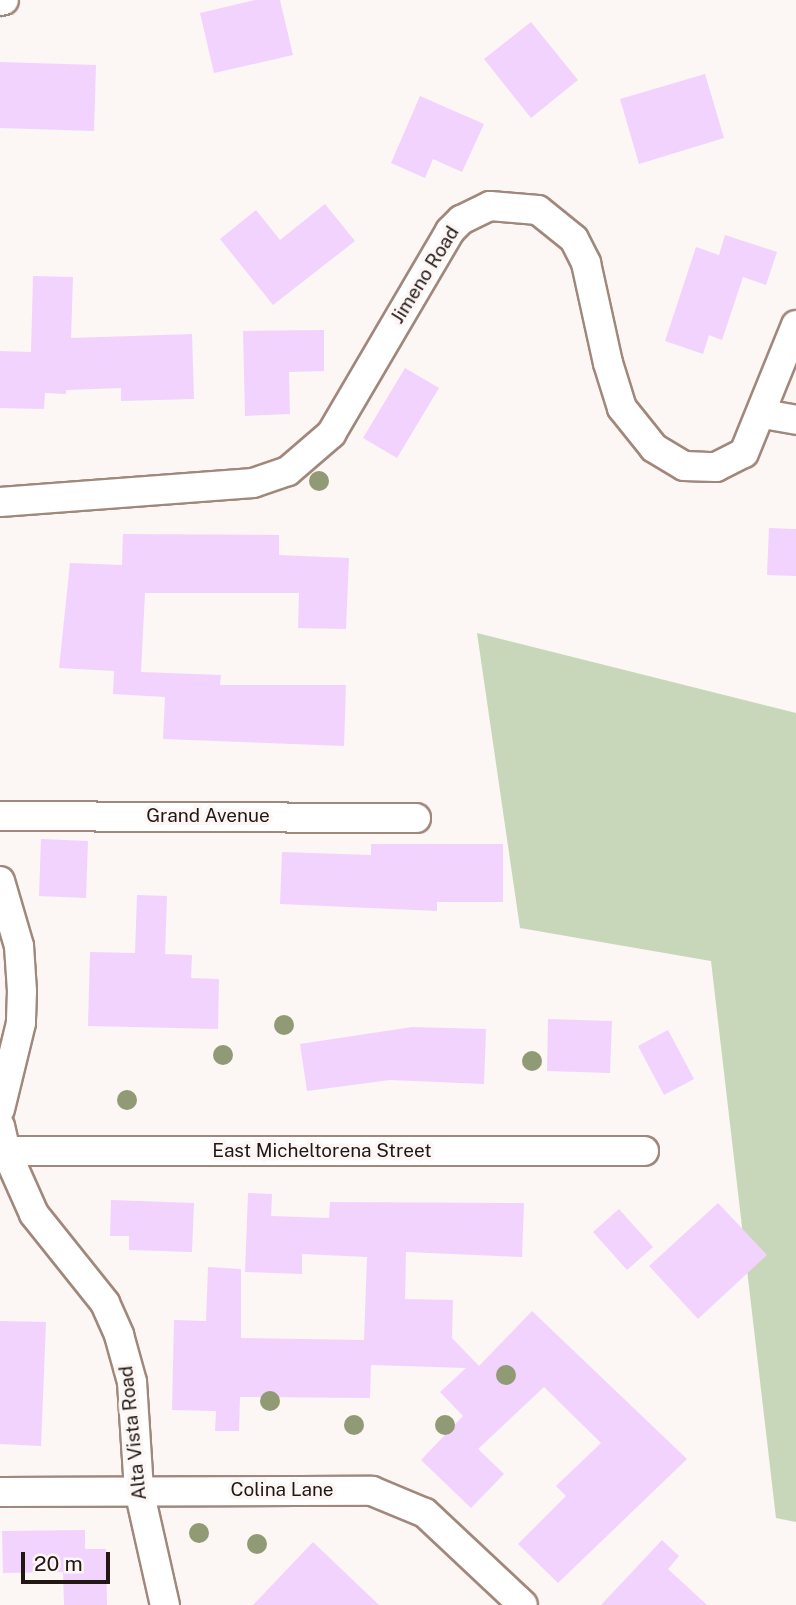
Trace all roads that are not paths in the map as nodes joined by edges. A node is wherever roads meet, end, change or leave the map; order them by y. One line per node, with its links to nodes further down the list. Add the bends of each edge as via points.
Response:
1 (796, 325): 2 (street, Jimeno Road)
2 (763, 414): 3 (street); 4 (street, Jimeno Road, via 744,453 716,467 684,466 654,447 615,393 586,263 574,239 538,210 498,205 475,211 450,231 331,434 288,471 253,483)
3 (796, 420)
4 (0, 502)
5 (0, 816): 6 (street, Grand Avenue)
6 (416, 818)
7 (0, 881): 8 (street, via 19,946 22,991 21,1023)
8 (0, 1109)
9 (2, 1143): 10 (street, East Micheltorena Street); 11 (street, Alta Vista Road, via 44,1231 105,1303 119,1335 132,1382)
10 (644, 1151)
11 (139, 1490): 12 (street, Colina Lane); 13 (street, Alta Vista Road); 14 (street, Colina Lane, via 353,1489 391,1496 425,1513)
12 (0, 1492)
13 (165, 1605)
14 (523, 1605)

